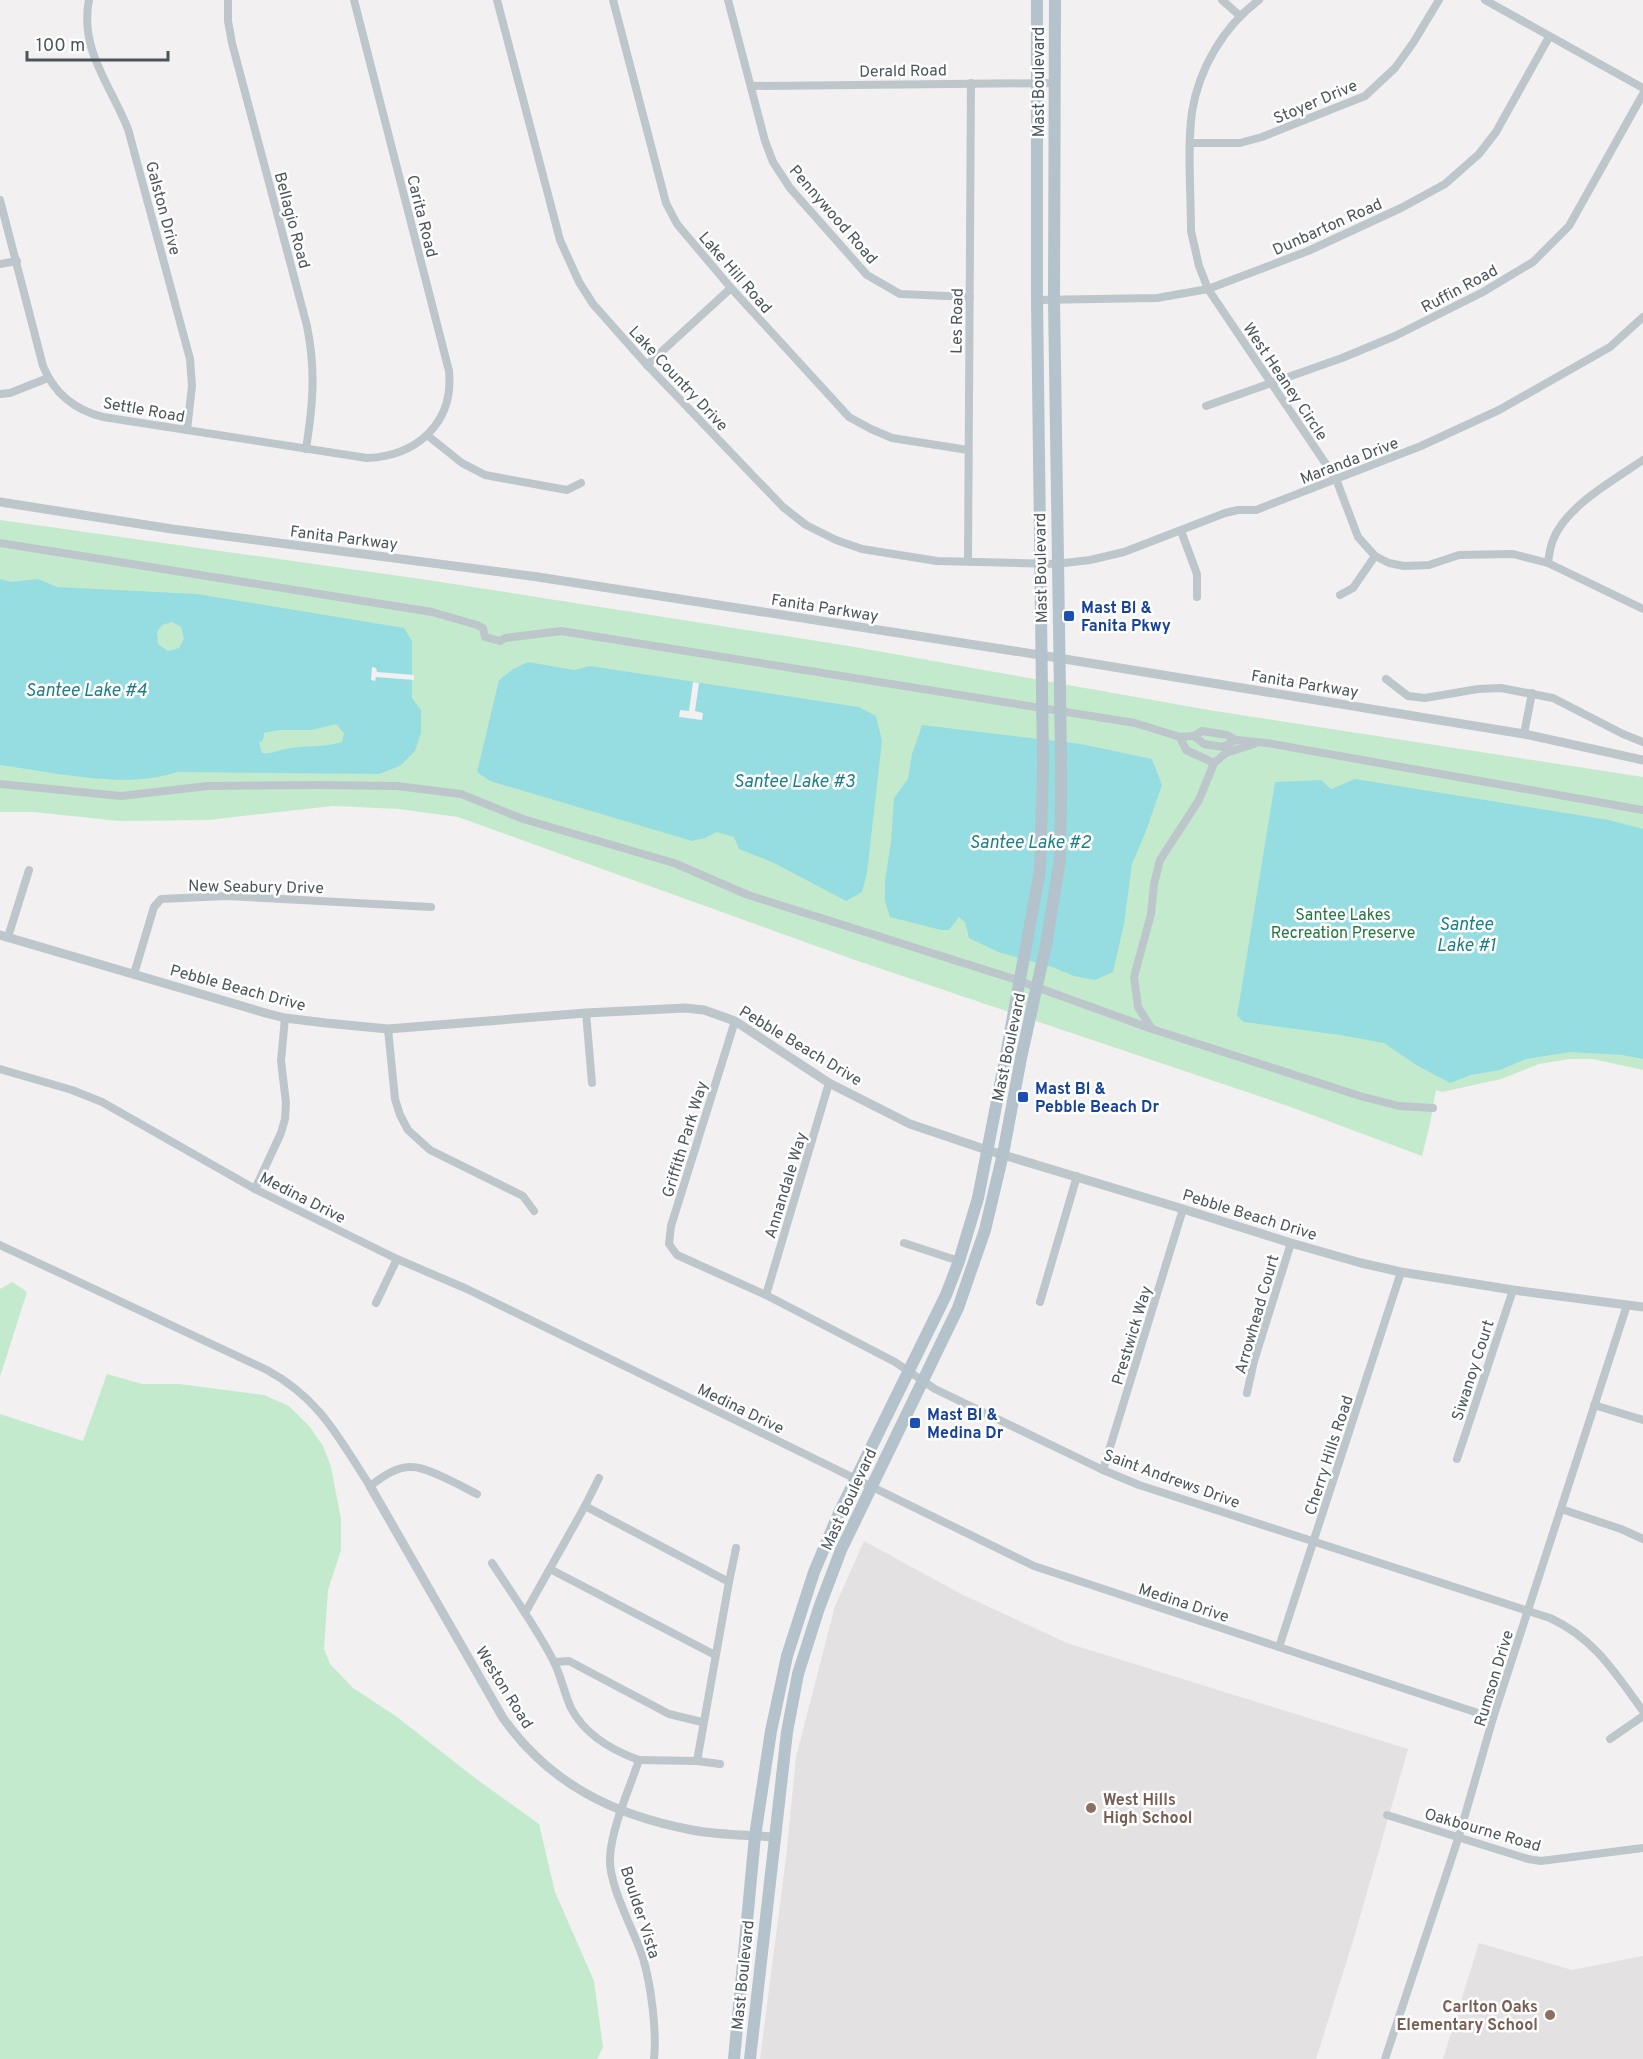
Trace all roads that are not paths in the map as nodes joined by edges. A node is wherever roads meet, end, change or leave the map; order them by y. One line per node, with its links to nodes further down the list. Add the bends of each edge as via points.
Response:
1 (89, 0): 36 (street, Galston Drive, via 88,38 94,60 128,129 190,359 192,386)
2 (228, 0): 38 (street, Bellagio Road, via 232,43 313,356 313,405)
3 (354, 0): 37 (street, Carita Road, via 449,371 445,408)
4 (497, 0): 31 (street, Lake Country Drive, via 568,261 593,304)
5 (613, 0): 25 (street, Lake Hill Road, via 666,203 677,224)
6 (728, 0): 18 (street, Pennywood Road)
7 (1037, 0): 16 (main road, Mast Boulevard)
8 (1055, 0): 17 (main road, Mast Boulevard)
9 (1222, 0): 13 (street)
10 (1259, 0): 13 (street, West Heaney Circle)
11 (1439, 0): 21 (street, Stoyer Drive, via 1395,68 1365,96 1240,143)
12 (1485, 0): 14 (street)
13 (1240, 16): 21 (street, West Heaney Circle, via 1220,40 1203,74 1192,111)
14 (1549, 37): 19 (street); 26 (street, Dunbarton Road, via 1496,132 1479,154 1445,184 1308,252)
15 (971, 83): 16 (street, Derald Road); 18 (street, Derald Road); 27 (street, Les Road)
16 (1037, 83): 17 (street, Derald Road); 28 (main road, Mast Boulevard)
17 (1055, 83): 29 (main road, Mast Boulevard)
18 (751, 86): 27 (street, Pennywood Road, via 765,141 782,178 867,274 900,294)
19 (1643, 88)
20 (1643, 94): 33 (street, Ruffin Road, via 1569,226 1533,262 1417,325)
21 (1191, 143): 26 (street, West Heaney Circle, via 1191,231)
22 (0, 200): 23 (street, Settle Road)
23 (17, 261): 24 (street); 32 (street, Settle Road)
24 (0, 264)
25 (731, 288): 31 (street); 39 (street, Lake Hill Road, via 849,417 892,438)
26 (1208, 289): 29 (street, Dunbarton Road, via 1157,298); 33 (street, West Heaney Circle)
27 (970, 297): 39 (street, Les Road)
28 (1037, 300): 29 (street, Dunbarton Road); 49 (main road, Mast Boulevard)
29 (1054, 300): 50 (main road, Mast Boulevard)
30 (1643, 317): 41 (street, Maranda Drive, via 1610,347 1499,410)
31 (647, 365): 47 (street, Lake Country Drive, via 768,493 806,525 862,549 937,561)
32 (48, 378): 34 (street); 36 (street, Settle Road, via 68,400 94,414)
33 (1272, 384): 35 (street, Ruffin Road); 41 (street, West Heaney Circle)
34 (0, 394)
35 (1206, 406)
36 (187, 430): 38 (street, Settle Road)
37 (427, 435): 38 (street, Settle Road, via 404,450 377,458); 42 (street, via 462,463 485,475 567,490)
38 (306, 449)
39 (968, 450): 47 (street, Les Road)
40 (1643, 460): 48 (street, via 1579,506 1562,524 1552,541)
41 (1336, 479): 44 (street, Maranda Drive, via 1256,510 1225,513); 46 (street, West Heaney Circle, via 1358,537)
42 (581, 483)
43 (0, 502): 54 (street, Fanita Parkway, via 538,577)
44 (1180, 531): 50 (street, Maranda Drive, via 1125,552); 52 (street, via 1197,574)
45 (0, 543): 60 (street, via 432,612 477,625 483,628 485,637 500,641 561,631 1135,723)
46 (1375, 556): 48 (street, via 1404,566 1429,565 1459,555 1514,554); 51 (street, via 1353,588)
47 (968, 560): 49 (street, Lake Country Drive)
48 (1548, 563): 53 (street)
49 (1039, 564): 50 (street, Maranda Drive); 54 (main road, Mast Boulevard)
50 (1056, 564): 55 (main road, Mast Boulevard)
51 (1340, 596)
52 (1197, 597)
53 (1643, 609)
54 (1040, 656): 55 (street, Fanita Parkway); 81 (main road, Mast Boulevard, bridge, via 1040,870)
55 (1058, 658): 58 (street, Fanita Parkway); 82 (main road, Mast Boulevard, bridge, via 1060,860)
56 (1386, 679): 57 (street, via 1408,696 1425,698 1478,689)
57 (1532, 693): 58 (street); 63 (street, via 1553,698)
58 (1524, 734): 64 (street, Fanita Parkway)
59 (1194, 736): 60 (street); 61 (street, via 1202,731); 61 (street, via 1204,744 1223,747)
60 (1180, 737): 65 (street, via 1186,750)
61 (1236, 740): 62 (street)
62 (1258, 742): 65 (street, via 1226,753); 67 (street)
63 (1643, 742)
64 (1643, 760)
65 (1214, 763): 76 (street, via 1199,800 1160,860 1155,878 1151,914 1134,977 1138,1007)
66 (0, 784): 76 (street, via 121,796 208,786 318,785 397,786 461,794 523,819 674,863 748,895 1017,980)
67 (1643, 810)
68 (29, 870): 70 (street)
69 (430, 907): 71 (street, New Seabury Drive, via 226,896 161,899 154,907)
70 (4, 936): 71 (street, Pebble Beach Drive)
71 (134, 974): 73 (street, Pebble Beach Drive)
72 (586, 1013): 74 (street, Pebble Beach Drive, via 685,1008); 75 (street, Pebble Beach Drive); 78 (street)
73 (285, 1018): 75 (street, Pebble Beach Drive); 84 (street, via 281,1061 285,1119)
74 (735, 1021): 79 (street, Pebble Beach Drive); 91 (street, Griffith Park Way, via 669,1235 673,1252)
75 (388, 1029): 86 (street, via 397,1107 413,1137 430,1150 523,1196)
76 (1152, 1029): 80 (street, via 1360,1096 1399,1106)
77 (0, 1069): 84 (street, Medina Drive, via 102,1102)
78 (592, 1083)
79 (829, 1083): 81 (street, Pebble Beach Drive, via 910,1124); 95 (street, Annandale Way)
80 (1433, 1108)
81 (987, 1150): 82 (street, Pebble Beach Drive); 92 (main road, Mast Boulevard, via 978,1198)
82 (1003, 1154): 83 (street, Pebble Beach Drive); 101 (main road, Mast Boulevard, via 985,1230 958,1308)
83 (1077, 1176): 85 (street, Pebble Beach Drive); 96 (street)
84 (255, 1189): 90 (street, Medina Drive)
85 (1184, 1209): 88 (street, Pebble Beach Drive); 106 (street, Prestwick Way)
86 (534, 1211)
87 (904, 1243): 92 (street)
88 (1291, 1243): 93 (street, Pebble Beach Drive); 102 (street, Arrowhead Court)
89 (0, 1245): 109 (street, via 290,1384 327,1419)
90 (397, 1259): 97 (street); 108 (street, Medina Drive, via 467,1288)
91 (685, 1259): 95 (street, Saint Andrews Drive)
92 (959, 1261): 100 (main road, Mast Boulevard)
93 (1401, 1272): 94 (street, Pebble Beach Drive); 115 (street, Cherry Hills Road)
94 (1513, 1290): 98 (street, Pebble Beach Drive); 105 (street, Siwanoy Court)
95 (766, 1295): 100 (street, Saint Andrews Drive)
96 (1040, 1302)
97 (376, 1304)
98 (1627, 1305): 99 (street, Pebble Beach Drive); 103 (street, Rumson Drive)
99 (1643, 1306)
100 (909, 1371): 101 (street, Saint Andrews Drive); 108 (main road, Mast Boulevard)
101 (923, 1381): 106 (street, Saint Andrews Drive); 110 (main road, Mast Boulevard)
102 (1247, 1393)
103 (1594, 1405): 104 (street); 113 (street, Rumson Drive)
104 (1643, 1420)
105 (1457, 1459)
106 (1103, 1470): 115 (street, Saint Andrews Drive)
107 (599, 1478): 112 (street)
108 (855, 1479): 110 (street, Medina Drive); 135 (main road, Mast Boulevard, via 814,1572 787,1656)
109 (370, 1485): 111 (street, via 386,1474 412,1466); 133 (street, Weston Road, via 513,1732 563,1781)
110 (872, 1487): 122 (street, Medina Drive, via 1034,1566); 137 (main road, Mast Boulevard, via 838,1559 798,1674)
111 (477, 1494)
112 (585, 1506): 118 (street); 119 (street)
113 (1562, 1509): 114 (street); 120 (street, Rumson Drive)
114 (1643, 1539)
115 (1314, 1540): 120 (street, Saint Andrews Drive); 122 (street, Cherry Hills Road)
116 (736, 1548): 119 (street)
117 (492, 1563): 121 (street)
118 (550, 1569): 121 (street); 123 (street)
119 (729, 1582): 123 (street)
120 (1528, 1611): 125 (street, Saint Andrews Drive, via 1560,1623 1587,1641); 127 (street, Rumson Drive)
121 (525, 1613): 124 (street)
122 (1279, 1647): 127 (street, Medina Drive)
123 (715, 1654): 128 (street)
124 (554, 1662): 128 (street, via 569,1661 669,1714); 130 (street, via 582,1723 609,1747)
125 (1643, 1711)
126 (1643, 1716): 129 (street)
127 (1493, 1718): 136 (street, Rumson Drive)
128 (702, 1722): 131 (street)
129 (1610, 1739)
130 (639, 1760): 131 (street); 133 (street, Boulder Vista)
131 (697, 1761): 132 (street)
132 (720, 1764)
133 (622, 1811): 135 (street, Weston Road, via 693,1830); 140 (street, Boulder Vista, via 610,1859 616,1890 643,1959 654,2027)
134 (1387, 1815): 136 (street, Oakbourne Road)
135 (755, 1836): 137 (street, Weston Road); 139 (main road, Mast Boulevard)
136 (1458, 1836): 138 (street, Oakbourne Road, via 1541,1861); 142 (street, Rumson Drive)
137 (774, 1837): 141 (main road, Mast Boulevard)
138 (1643, 1848)
139 (736, 2057)
140 (654, 2059)
141 (750, 2059)
142 (1385, 2059)

